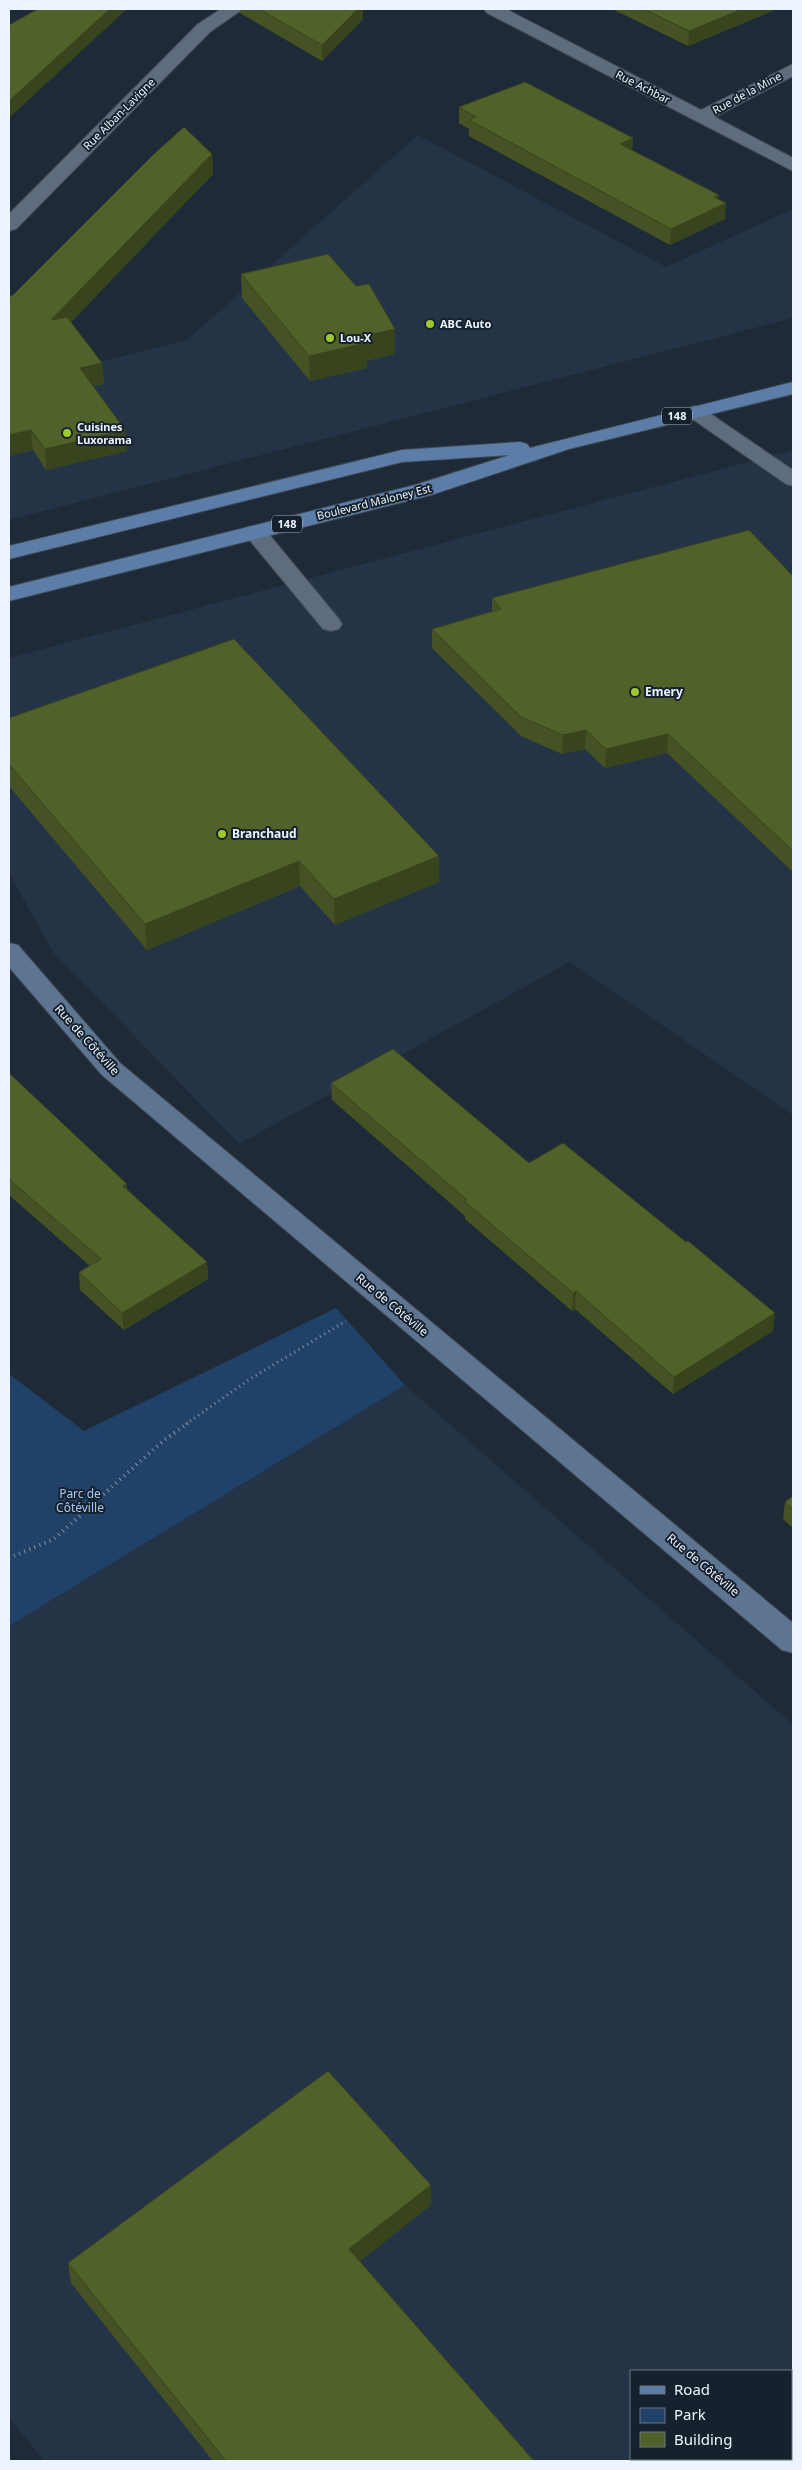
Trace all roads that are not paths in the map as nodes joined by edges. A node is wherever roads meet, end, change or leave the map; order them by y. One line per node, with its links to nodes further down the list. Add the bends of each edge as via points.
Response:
1 (234, 9): 6 (street, Rue Alban-Lavigne, via 204,28)
2 (493, 9): 4 (street, Rue Achbar)
3 (793, 68): 4 (street, Rue de la Mine)
4 (701, 117): 5 (street, Rue Achbar)
5 (793, 165)
6 (9, 225)
7 (793, 388): 8 (main road, Boulevard Maloney Est / 148)
8 (695, 412): 9 (main road, Boulevard Maloney Est / 148); 10 (street)
9 (562, 445): 11 (main road, Boulevard Maloney Est / 148, via 423,490); 12 (main road, Boulevard Maloney Est / 148, via 402,456)
10 (793, 480)
11 (255, 532): 13 (main road, Boulevard Maloney Est / 148); 14 (street)
12 (9, 552)
13 (9, 594)
14 (331, 624)
15 (9, 952): 16 (street, Rue de Côtéville, via 111,1069)
16 (793, 1641)

